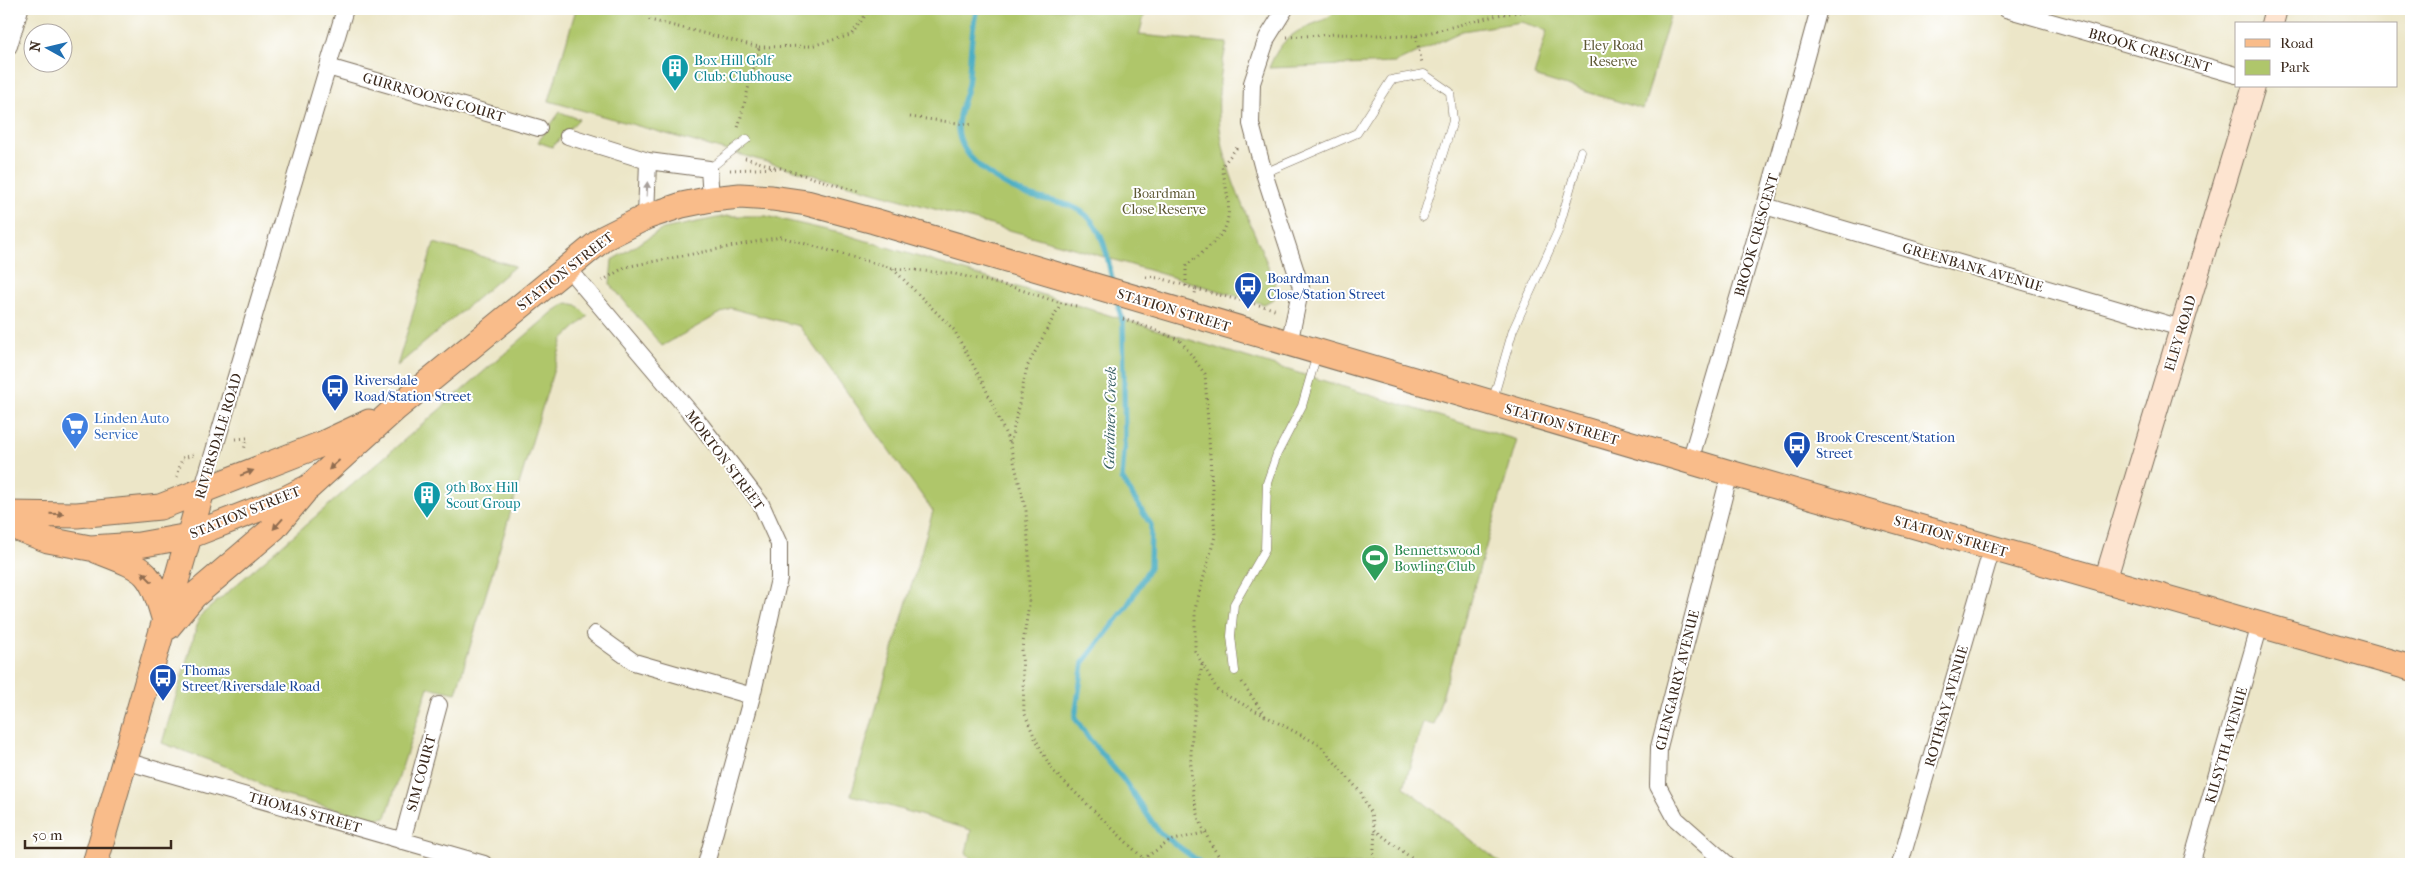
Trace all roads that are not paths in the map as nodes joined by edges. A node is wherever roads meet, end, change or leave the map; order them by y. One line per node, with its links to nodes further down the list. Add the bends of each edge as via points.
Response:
1 (20, 9): 8 (street)
2 (345, 9): 9 (street, RIVERSDALE ROAD)
3 (1285, 9): 18 (street, via 1267,38 1252,83 1251,124)
4 (1819, 9): 20 (street, BROOK CRESCENT)
5 (2006, 9): 10 (street, BROOK CRESCENT)
6 (2276, 9): 7 (main road)
7 (2273, 22)
8 (9, 46)
9 (328, 67): 12 (street, GURRNOONG COURT); 32 (street, RIVERSDALE ROAD)
10 (2235, 75)
11 (2253, 88): 24 (main road, ELEY ROAD)
12 (540, 128)
13 (568, 136): 16 (street)
14 (747, 139): 17 (lane)
15 (1582, 151): 27 (lane, via 1558,231 1513,330)
16 (648, 161): 17 (street); 21 (street, one-way to 16)
17 (709, 169): 19 (street)
18 (1264, 174): 22 (lane, via 1357,133 1391,80 1424,74 1450,92 1453,121); 25 (street, via 1301,287)
19 (711, 199): 21 (main road, STATION STREET); 25 (main road, STATION STREET, via 740,196 807,203)
20 (1765, 206): 24 (street, GREENBANK AVENUE); 29 (street, BROOK CRESCENT)
21 (646, 216): 23 (main road, STATION STREET, via 604,238)
22 (1424, 217)
23 (566, 267): 28 (main road, STATION STREET); 44 (street, MORTON STREET, via 701,425 761,504 779,544 779,579)
24 (2181, 328): 38 (main road, ELEY ROAD)
25 (1288, 344): 26 (main road, STATION STREET)
26 (1318, 352): 27 (main road, STATION STREET); 43 (lane, via 1302,406 1277,454 1266,484 1266,550 1234,604 1231,636)
27 (1492, 403): 29 (main road, STATION STREET)
28 (396, 408): 31 (main road, STATION STREET, one-way to 31); 32 (main road, STATION STREET, one-way to 28, via 322,444)
29 (1690, 461): 30 (main road, STATION STREET)
30 (1730, 472): 37 (main road, STATION STREET); 51 (street, GLENGARRY AVENUE, via 1658,756 1658,786 1676,819)
31 (309, 487): 35 (main road, STATION STREET); 40 (main road, one-way to 40, via 274,528 194,596)
32 (202, 491): 33 (main road, STATION STREET, one-way to 32, via 77,515 160,507); 35 (main road, RIVERSDALE ROAD)
33 (9, 514)
34 (9, 526): 36 (main road, STATION STREET, via 48,540)
35 (189, 536): 36 (main road, STATION STREET, via 139,546); 40 (main road, RIVERSDALE ROAD)
36 (90, 548): 40 (main road, one-way to 36, via 155,586 149,577 134,565)
37 (1992, 548): 38 (main road, STATION STREET); 52 (street, ROTHSAY AVENUE)
38 (2106, 580): 39 (main road, STATION STREET)
39 (2260, 625): 42 (main road, STATION STREET); 53 (street, KILSYTH AVENUE)
40 (163, 628): 46 (main road, RIVERSDALE ROAD)
41 (595, 634): 44 (street, via 634,662)
42 (2411, 668)
43 (1235, 671)
44 (752, 696): 50 (street, MORTON STREET)
45 (439, 705): 47 (street, SIM COURT)
46 (125, 761): 47 (street, THOMAS STREET); 48 (main road, RIVERSDALE ROAD)
47 (402, 841): 49 (street, THOMAS STREET)
48 (95, 864)
49 (484, 864)
50 (706, 864)
51 (1727, 864)
52 (1900, 864)
53 (2191, 864)

